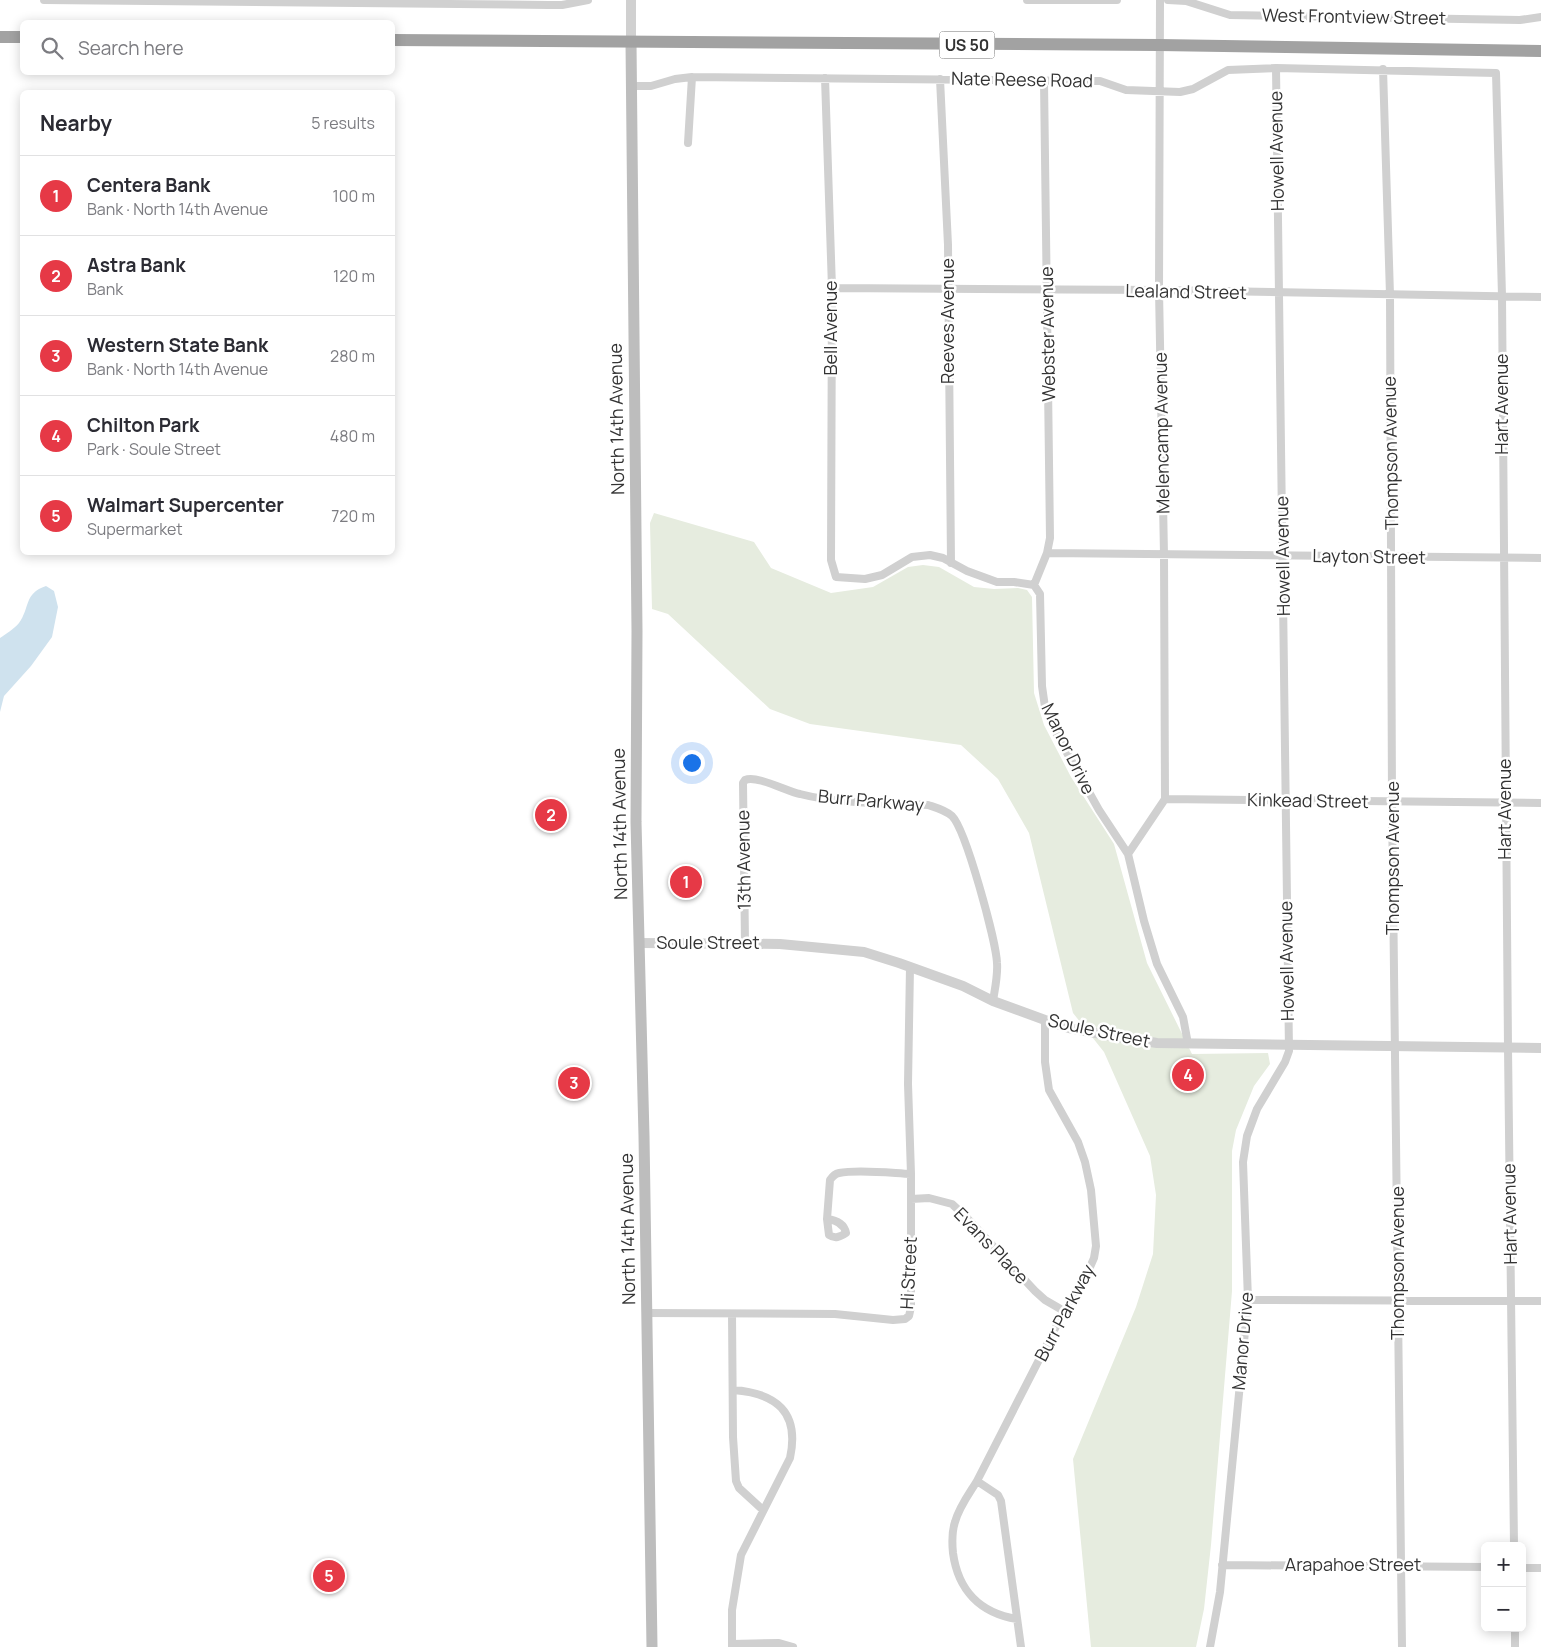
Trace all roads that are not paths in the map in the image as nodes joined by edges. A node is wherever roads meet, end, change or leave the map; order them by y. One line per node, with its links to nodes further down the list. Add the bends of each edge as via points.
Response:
1 (44, 0): 2 (street)
2 (130, 0): 9 (street)
3 (588, 0): 9 (street, via 549,5)
4 (631, 0): 14 (street, North 14th Avenue)
5 (1027, 0): 6 (street)
6 (1117, 0)
7 (1160, 0): 15 (street, Melencamp Avenue)
8 (1168, 0): 10 (street, West Frontview Street, via 1186,1 1230,15 1520,20)
9 (378, 1)
10 (1541, 17)
11 (0, 37): 12 (highway)
12 (20, 37)
13 (395, 40): 14 (highway, US 50)
14 (631, 42): 15 (highway, US 50); 24 (main road, North 14th Avenue)
15 (1159, 45): 16 (highway, US 50); 25 (street, Melencamp Avenue)
16 (1541, 51)
17 (1276, 68): 18 (street, Nate Reese Road); 25 (street, Nate Reese Road, via 1228,70 1193,89); 31 (street, Howell Avenue)
18 (1384, 69): 19 (street, Nate Reese Road); 32 (street, Thompson Avenue)
19 (1496, 73): 33 (street, Hart Avenue)
20 (692, 77): 21 (street, Nate Reese Road); 24 (street, Nate Reese Road, via 651,86); 26 (street)
21 (825, 78): 22 (street, Nate Reese Road); 27 (street, Bell Avenue)
22 (940, 79): 23 (street, Nate Reese Road); 28 (street, Reeves Avenue)
23 (1044, 81): 25 (street, Nate Reese Road, via 1100,81 1126,90); 29 (street, Webster Avenue)
24 (632, 86): 50 (main road, North 14th Avenue)
25 (1159, 91): 30 (street, Melencamp Avenue)
26 (688, 143)
27 (832, 288): 28 (street, Lealand Street); 41 (street, Bell Avenue, via 831,560 836,577 865,579 882,575 912,557 930,555)
28 (948, 289): 29 (street, Lealand Street); 41 (street, Reeves Avenue)
29 (1048, 289): 30 (street, Lealand Street); 35 (street, Webster Avenue, via 1050,538)
30 (1159, 290): 31 (street, Lealand Street); 36 (street, Melencamp Avenue)
31 (1280, 293): 32 (street, Lealand Street); 37 (street, Howell Avenue)
32 (1390, 295): 33 (street, Lealand Street); 38 (street, Thompson Avenue)
33 (1502, 296): 34 (street, Lealand Street); 39 (street, Hart Avenue)
34 (1541, 297)
35 (1047, 553): 36 (street, Layton Street); 42 (street, Webster Avenue)
36 (1164, 555): 37 (street, Layton Street); 44 (street, Melencamp Avenue)
37 (1283, 556): 38 (street, Layton Street); 45 (street, Howell Avenue)
38 (1392, 557): 39 (street, Layton Street); 46 (street, Thompson Avenue)
39 (1503, 558): 40 (street, Layton Street); 47 (street, Hart Avenue)
40 (1541, 558)
41 (951, 562): 42 (street, via 997,582)
42 (1034, 585): 49 (street, Manor Drive, via 1040,594 1042,686 1046,707 1057,735)
43 (748, 779): 51 (street, 13th Avenue, via 742,783); 53 (street, Burr Parkway, via 831,799 928,805 952,817 968,848 990,924 997,961)
44 (1165, 799): 45 (street, Kinkead Street); 49 (street)
45 (1284, 800): 46 (street, Kinkead Street); 56 (street, Howell Avenue)
46 (1392, 802): 47 (street, Kinkead Street); 57 (street, Thompson Avenue)
47 (1505, 802): 48 (street, Kinkead Street); 58 (street, Hart Avenue)
48 (1541, 803)
49 (1128, 854): 55 (street, Manor Drive, via 1157,964 1183,1017)
50 (639, 943): 51 (street, Soule Street); 68 (main road, North 14th Avenue)
51 (745, 943): 52 (street, Soule Street, via 864,952)
52 (910, 967): 53 (street, Soule Street, via 963,986); 60 (street, Hi Street, via 908,1084)
53 (993, 1001): 54 (street, Soule Street)
54 (1045, 1020): 55 (street, Soule Street, via 1117,1037); 67 (street, Burr Parkway, via 1049,1090 1078,1142 1085,1162 1096,1246 1087,1274)
55 (1188, 1044): 56 (street, Soule Street)
56 (1288, 1045): 57 (street, Soule Street); 63 (street, Manor Drive, via 1285,1062 1257,1109 1246,1136 1243,1162)
57 (1395, 1046): 58 (street, Soule Street); 64 (street, Thompson Avenue)
58 (1508, 1048): 59 (street, Soule Street); 65 (street, Hart Avenue)
59 (1541, 1048)
60 (911, 1174): 61 (street, Hi Street); 62 (street, via 869,1172 833,1175)
61 (911, 1199): 67 (street, Evans Place, via 929,1198 952,1204 1034,1291); 69 (street, Hi Street, via 909,1316 893,1320 835,1314)
62 (827, 1219)
63 (1248, 1300): 64 (street); 74 (street, Manor Drive)
64 (1398, 1300): 65 (street); 75 (street, Thompson Avenue)
65 (1511, 1301): 66 (street); 73 (street, Hart Avenue)
66 (1541, 1301)
67 (1064, 1311): 71 (street, Burr Parkway)
68 (646, 1313): 69 (street, Hi Street); 82 (main road, North 14th Avenue)
69 (732, 1314): 70 (street)
70 (733, 1390): 72 (street, via 736,1481 739,1488); 72 (street, via 766,1396 788,1418 792,1432 790,1458)
71 (977, 1481): 79 (street, via 1001,1500); 79 (street, Burr Parkway, via 954,1522 955,1566 962,1584 976,1601 1004,1617)
72 (763, 1510): 81 (street, via 741,1555 732,1610)
73 (1514, 1542)
74 (1222, 1565): 75 (street, Arapahoe Street); 85 (street, Manor Drive)
75 (1401, 1566): 76 (street, Arapahoe Street); 86 (street, Thompson Avenue)
76 (1481, 1567)
77 (1526, 1568): 78 (street)
78 (1541, 1568)
79 (1018, 1620): 84 (street)
80 (1514, 1632): 87 (street)
81 (732, 1645): 83 (street, via 779,1643)
82 (652, 1647)
83 (793, 1647)
84 (1021, 1647)
85 (1210, 1647)
86 (1402, 1647)
87 (1514, 1647)

